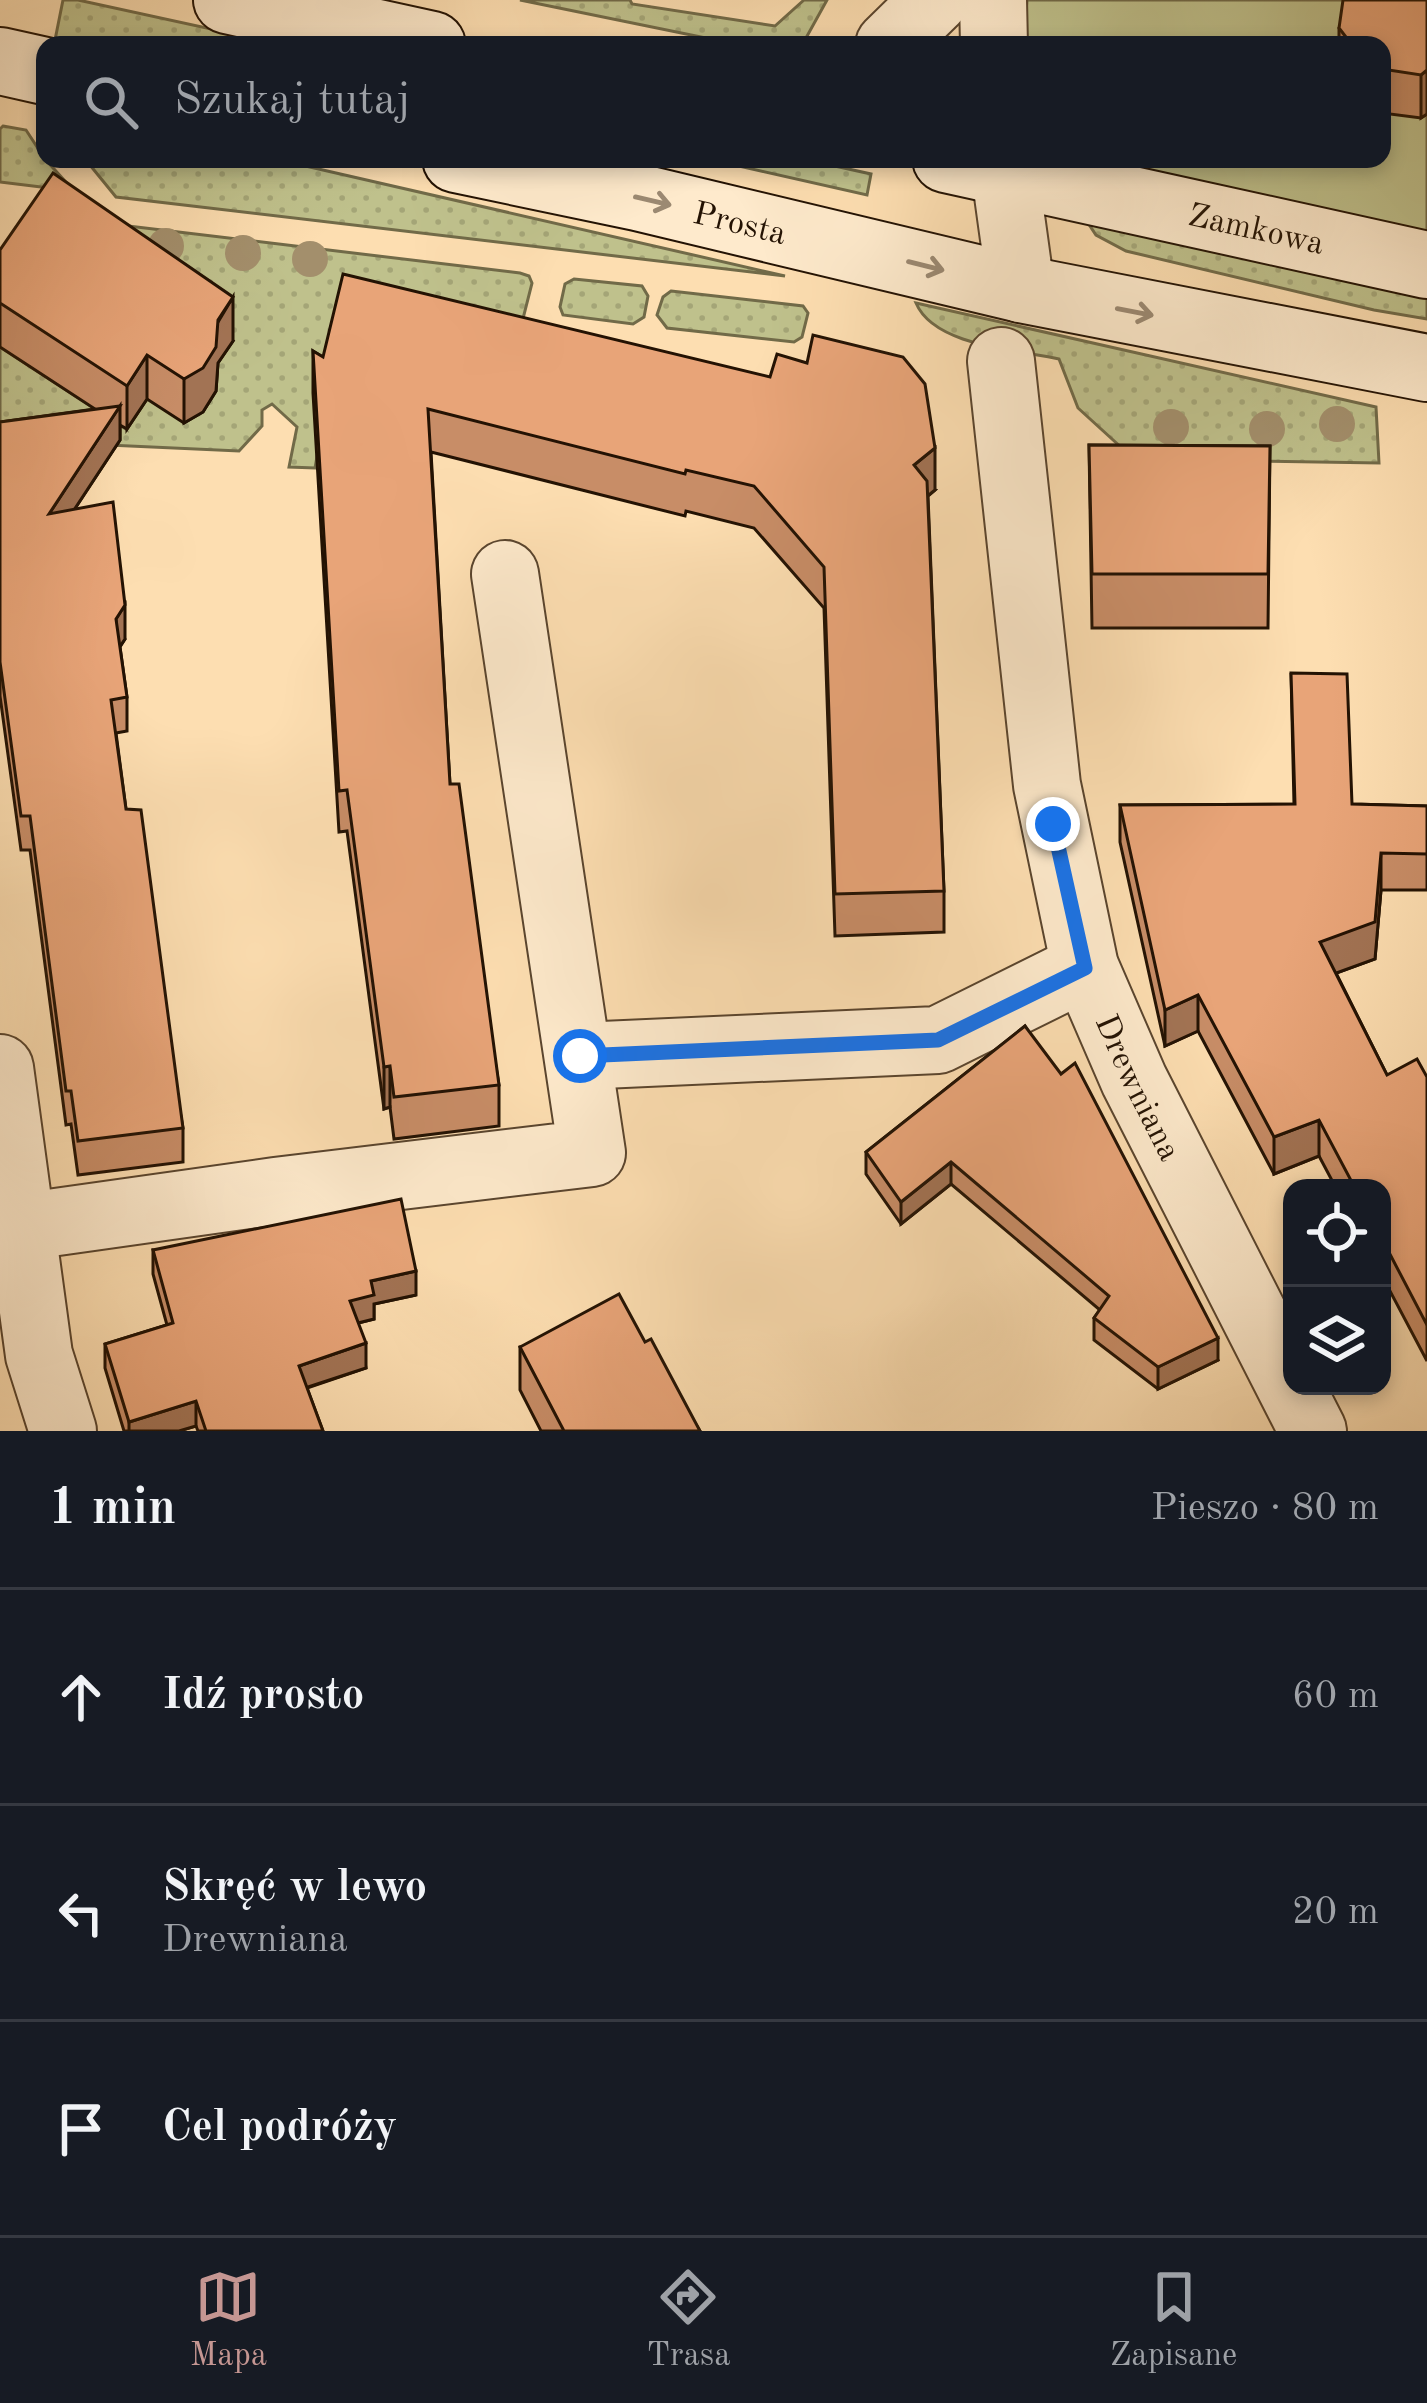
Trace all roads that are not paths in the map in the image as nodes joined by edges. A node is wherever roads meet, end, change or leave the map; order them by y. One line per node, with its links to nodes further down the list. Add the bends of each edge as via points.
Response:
1 (227, 0): 4 (street)
2 (935, 0): 5 (street)
3 (993, 0): 6 (street)
4 (391, 36)
5 (898, 36)
6 (994, 36)
7 (0, 61): 8 (street)
8 (36, 69)
9 (499, 168): 13 (street, Prosta, one-way to 13)
10 (985, 168): 13 (street)
11 (1006, 168): 12 (street, Zamkowa)
12 (1427, 265)
13 (1021, 289): 15 (street, one-way to 15)
14 (1000, 361): 17 (street, Drewniana, via 1050,805)
15 (1427, 368)
16 (505, 574): 18 (street)
17 (1085, 968): 18 (street, via 938,1040); 21 (street, Drewniana)
18 (580, 1056): 20 (street, via 592,1153)
19 (0, 1068): 20 (street)
20 (21, 1226): 22 (street, via 39,1355)
21 (1290, 1424)
22 (63, 1431)

